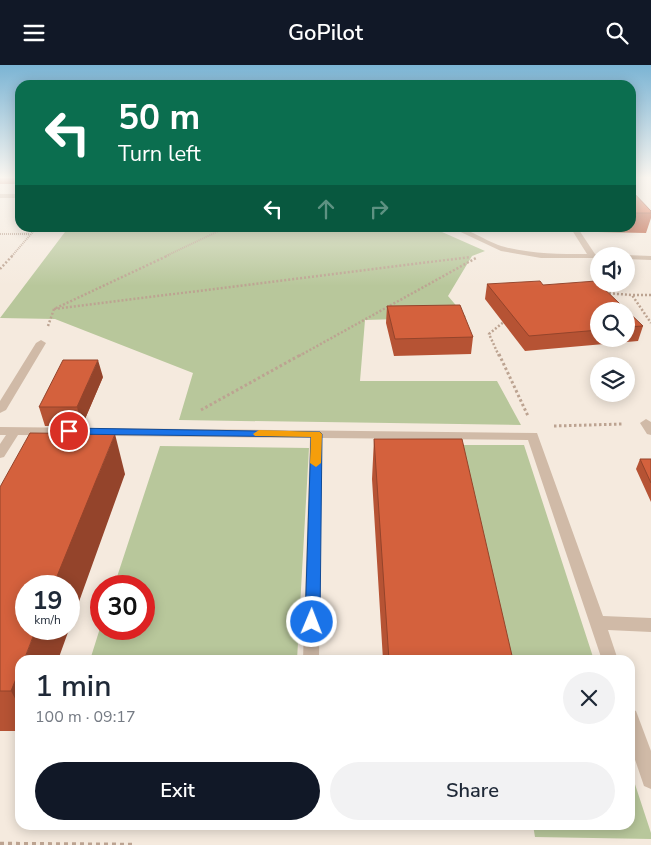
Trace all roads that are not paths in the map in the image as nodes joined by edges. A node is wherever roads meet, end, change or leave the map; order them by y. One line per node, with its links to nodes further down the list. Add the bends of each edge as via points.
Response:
1 (464, 232): 4 (street, via 500,249 541,256)
2 (577, 232): 3 (street)
3 (590, 248)
4 (590, 256)
5 (635, 257): 6 (street)
6 (651, 258)
7 (41, 343): 8 (street)
8 (0, 410)
9 (0, 431): 10 (street)
10 (14, 431): 11 (street); 12 (street)
11 (316, 434): 13 (street, via 533,432); 15 (street)
12 (0, 454)
13 (598, 623): 14 (street); 16 (street)
14 (651, 625)
15 (312, 655)
16 (608, 655)
17 (635, 732): 18 (street)
18 (651, 779)

